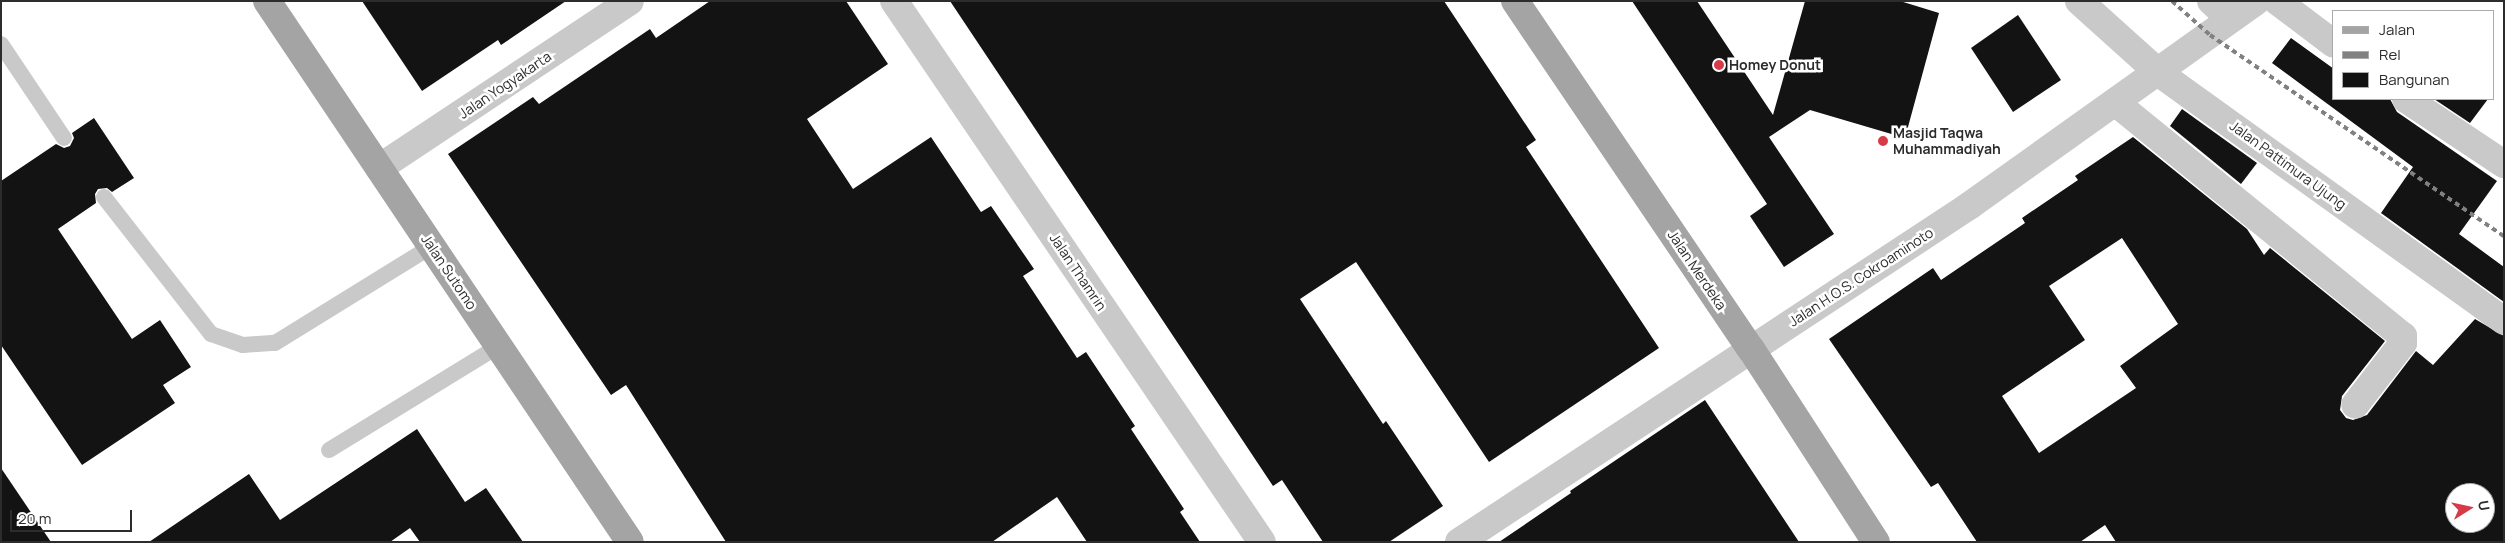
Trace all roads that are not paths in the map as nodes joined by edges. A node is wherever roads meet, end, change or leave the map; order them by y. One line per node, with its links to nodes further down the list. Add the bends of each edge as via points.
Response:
1 (267, 1): 16 (main road, Jalan Sutomo)
2 (630, 1): 16 (street, Jalan Yogyakarta)
3 (894, 1): 25 (street, Jalan Thamrin)
4 (1515, 1): 21 (main road, Jalan Merdeka)
5 (2079, 1): 11 (street, Jalan Pattimura Ujung)
6 (2256, 1): 8 (street, Jalan H.O.S. Cokroaminoto)
7 (2277, 1): 9 (street)
8 (2220, 10): 11 (street, Jalan H.O.S. Cokroaminoto)
9 (2332, 42)
10 (1, 44): 14 (lane)
11 (2159, 73): 13 (street, Jalan H.O.S. Cokroaminoto); 19 (street, Jalan Pattimura Ujung)
12 (2408, 100): 15 (street)
13 (2116, 103): 21 (street, Jalan H.O.S. Cokroaminoto, via 1969,206); 22 (street, via 2403,336 2403,343)
14 (64, 138)
15 (2504, 164)
16 (379, 168): 18 (main road, Jalan Sutomo)
17 (104, 197): 18 (lane, via 210,334 243,345 275,343)
18 (432, 246): 20 (main road, Jalan Sutomo)
19 (2504, 321)
20 (498, 346): 23 (lane); 24 (main road, Jalan Sutomo)
21 (1751, 349): 26 (street, Jalan H.O.S. Cokroaminoto); 27 (main road, Jalan Merdeka)
22 (2355, 405)
23 (329, 450)
24 (630, 542)
25 (1262, 542)
26 (1459, 542)
27 (1876, 542)

